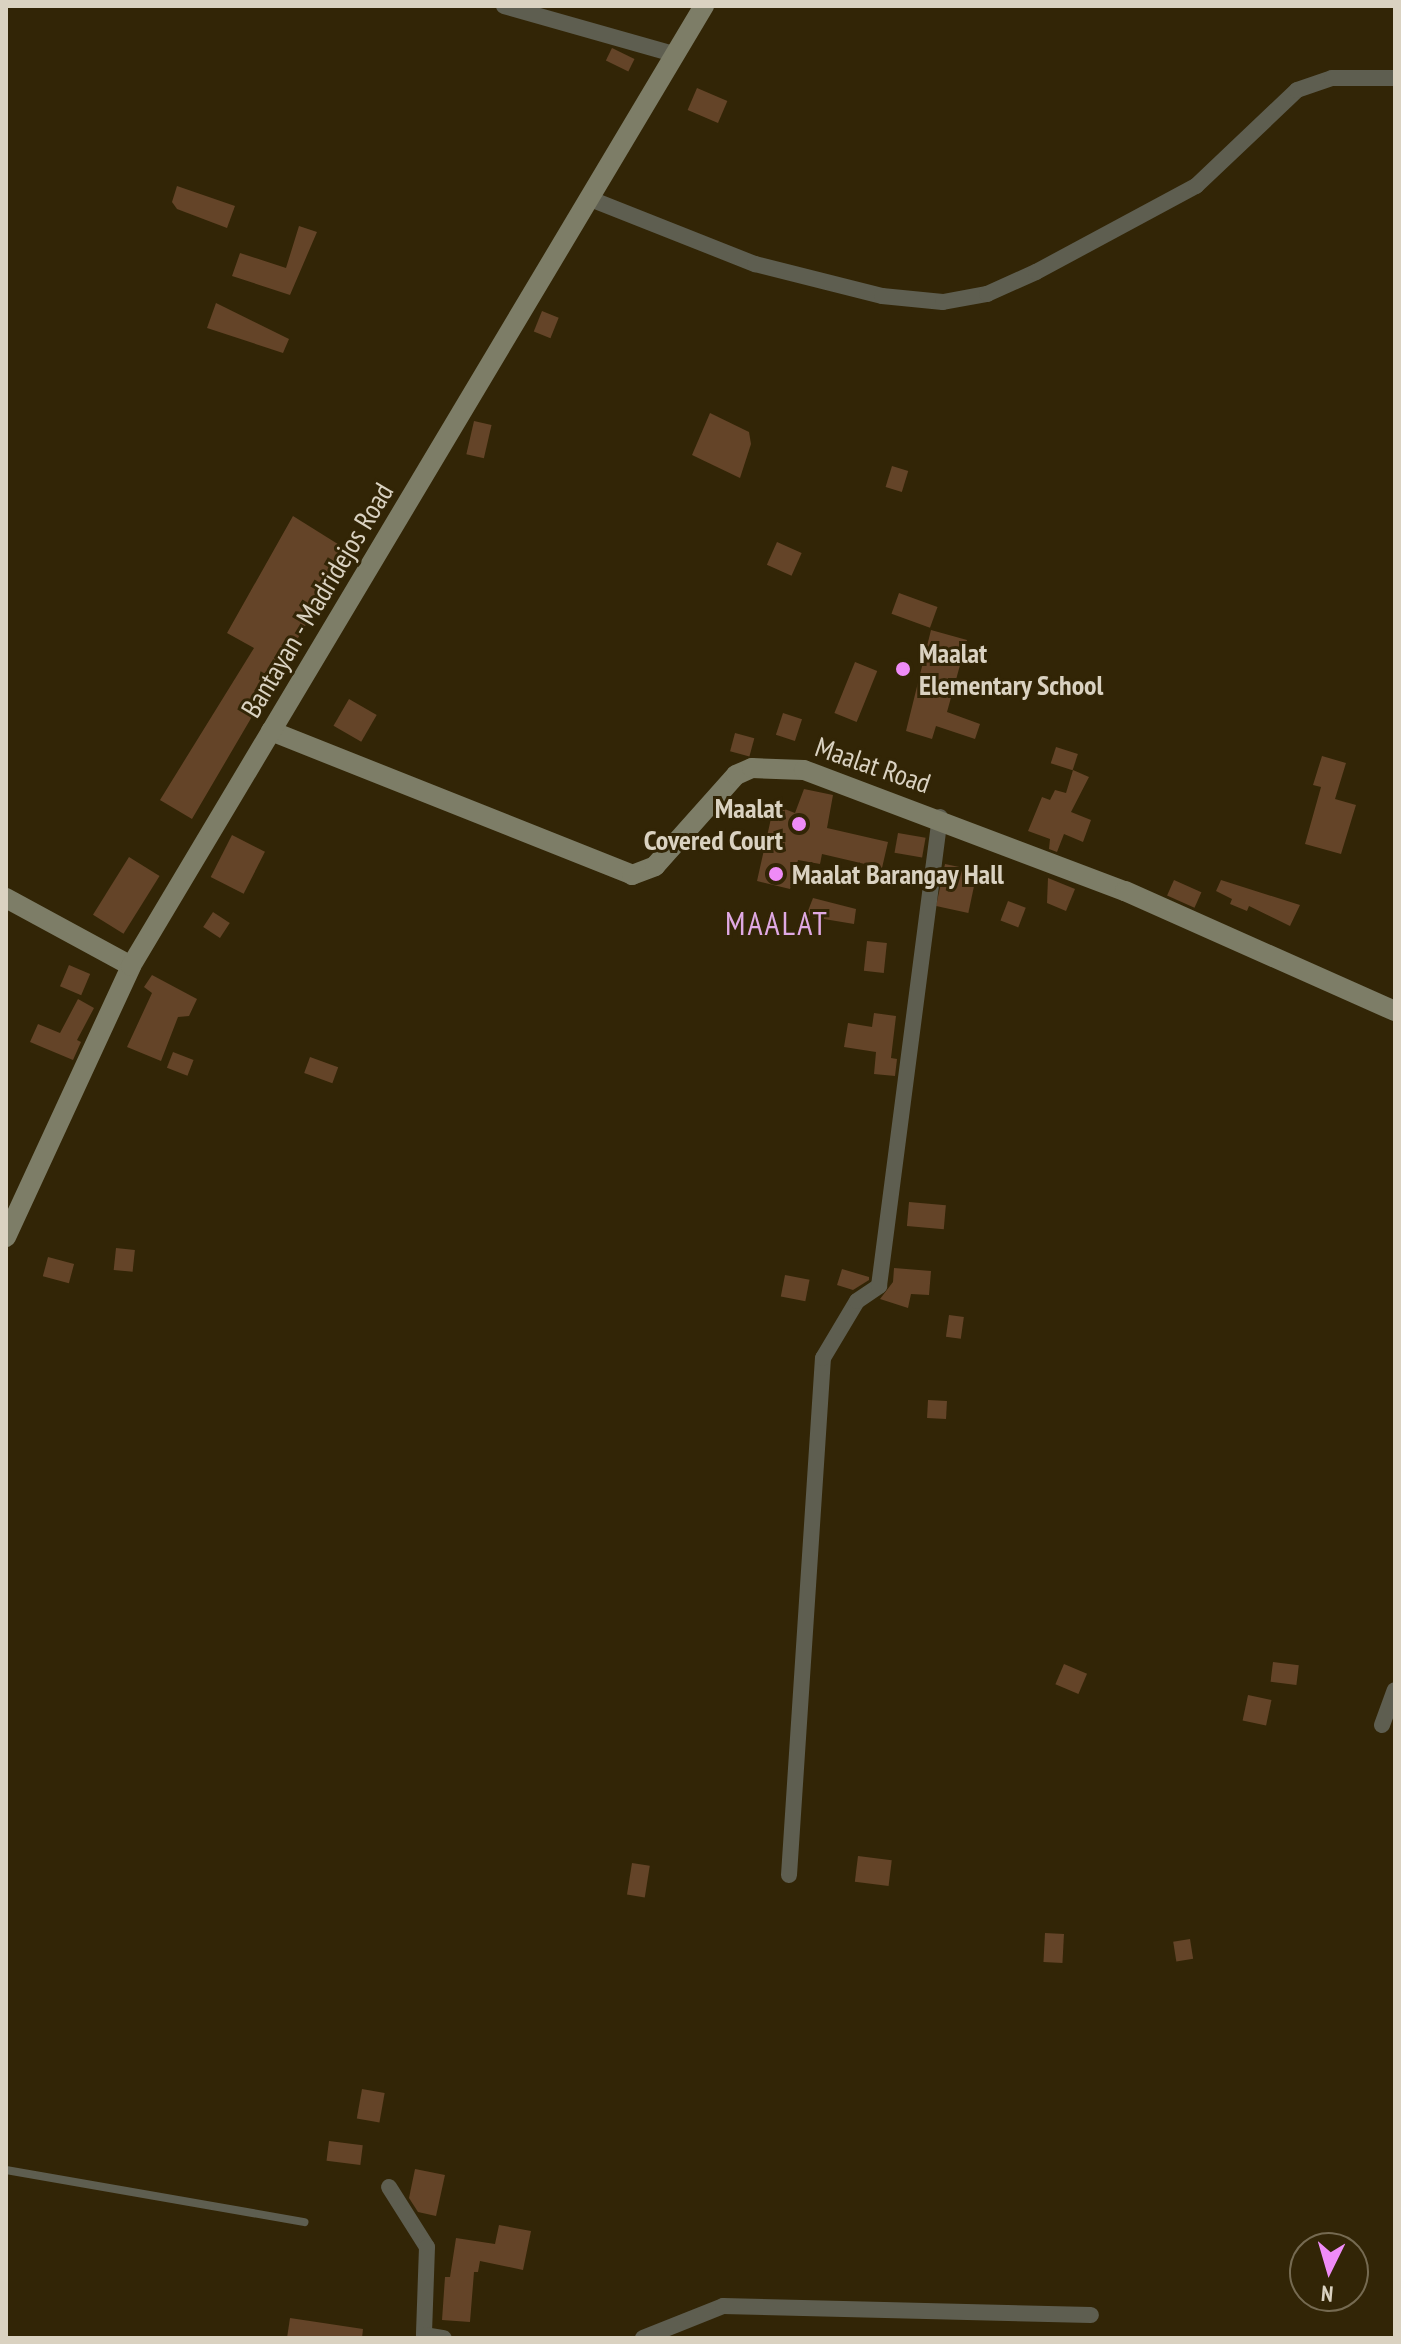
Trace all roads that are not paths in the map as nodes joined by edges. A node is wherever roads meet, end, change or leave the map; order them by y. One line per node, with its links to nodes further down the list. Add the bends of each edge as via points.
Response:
1 (504, 6): 3 (street)
2 (704, 6): 3 (main road, Bantayan - Madridejos Road)
3 (674, 54): 5 (main road, Bantayan - Madridejos Road)
4 (1395, 78): 5 (street, via 1332,78 1297,90 1196,186 1036,272 987,294 943,302 882,296 755,264)
5 (588, 198): 6 (main road, Bantayan - Madridejos Road)
6 (271, 731): 7 (main road, Maalat Road, via 632,875 655,866 721,786 752,768 804,770); 9 (main road, Bantayan - Madridejos Road)
7 (940, 817): 10 (main road, Maalat Road, via 1125,891); 14 (street, via 879,1286 857,1301 823,1358)
8 (6, 898): 9 (main road)
9 (131, 966): 11 (main road, Bantayan - Madridejos Road)
10 (1395, 1011)
11 (6, 1237)
12 (1395, 1690): 13 (street)
13 (1382, 1725)
14 (789, 1875)
15 (6, 2170): 17 (lane)
16 (389, 2187): 19 (street, via 427,2247 424,2335)
17 (304, 2222)
18 (1091, 2315): 20 (street, via 723,2306)
19 (444, 2338)
20 (643, 2338)

